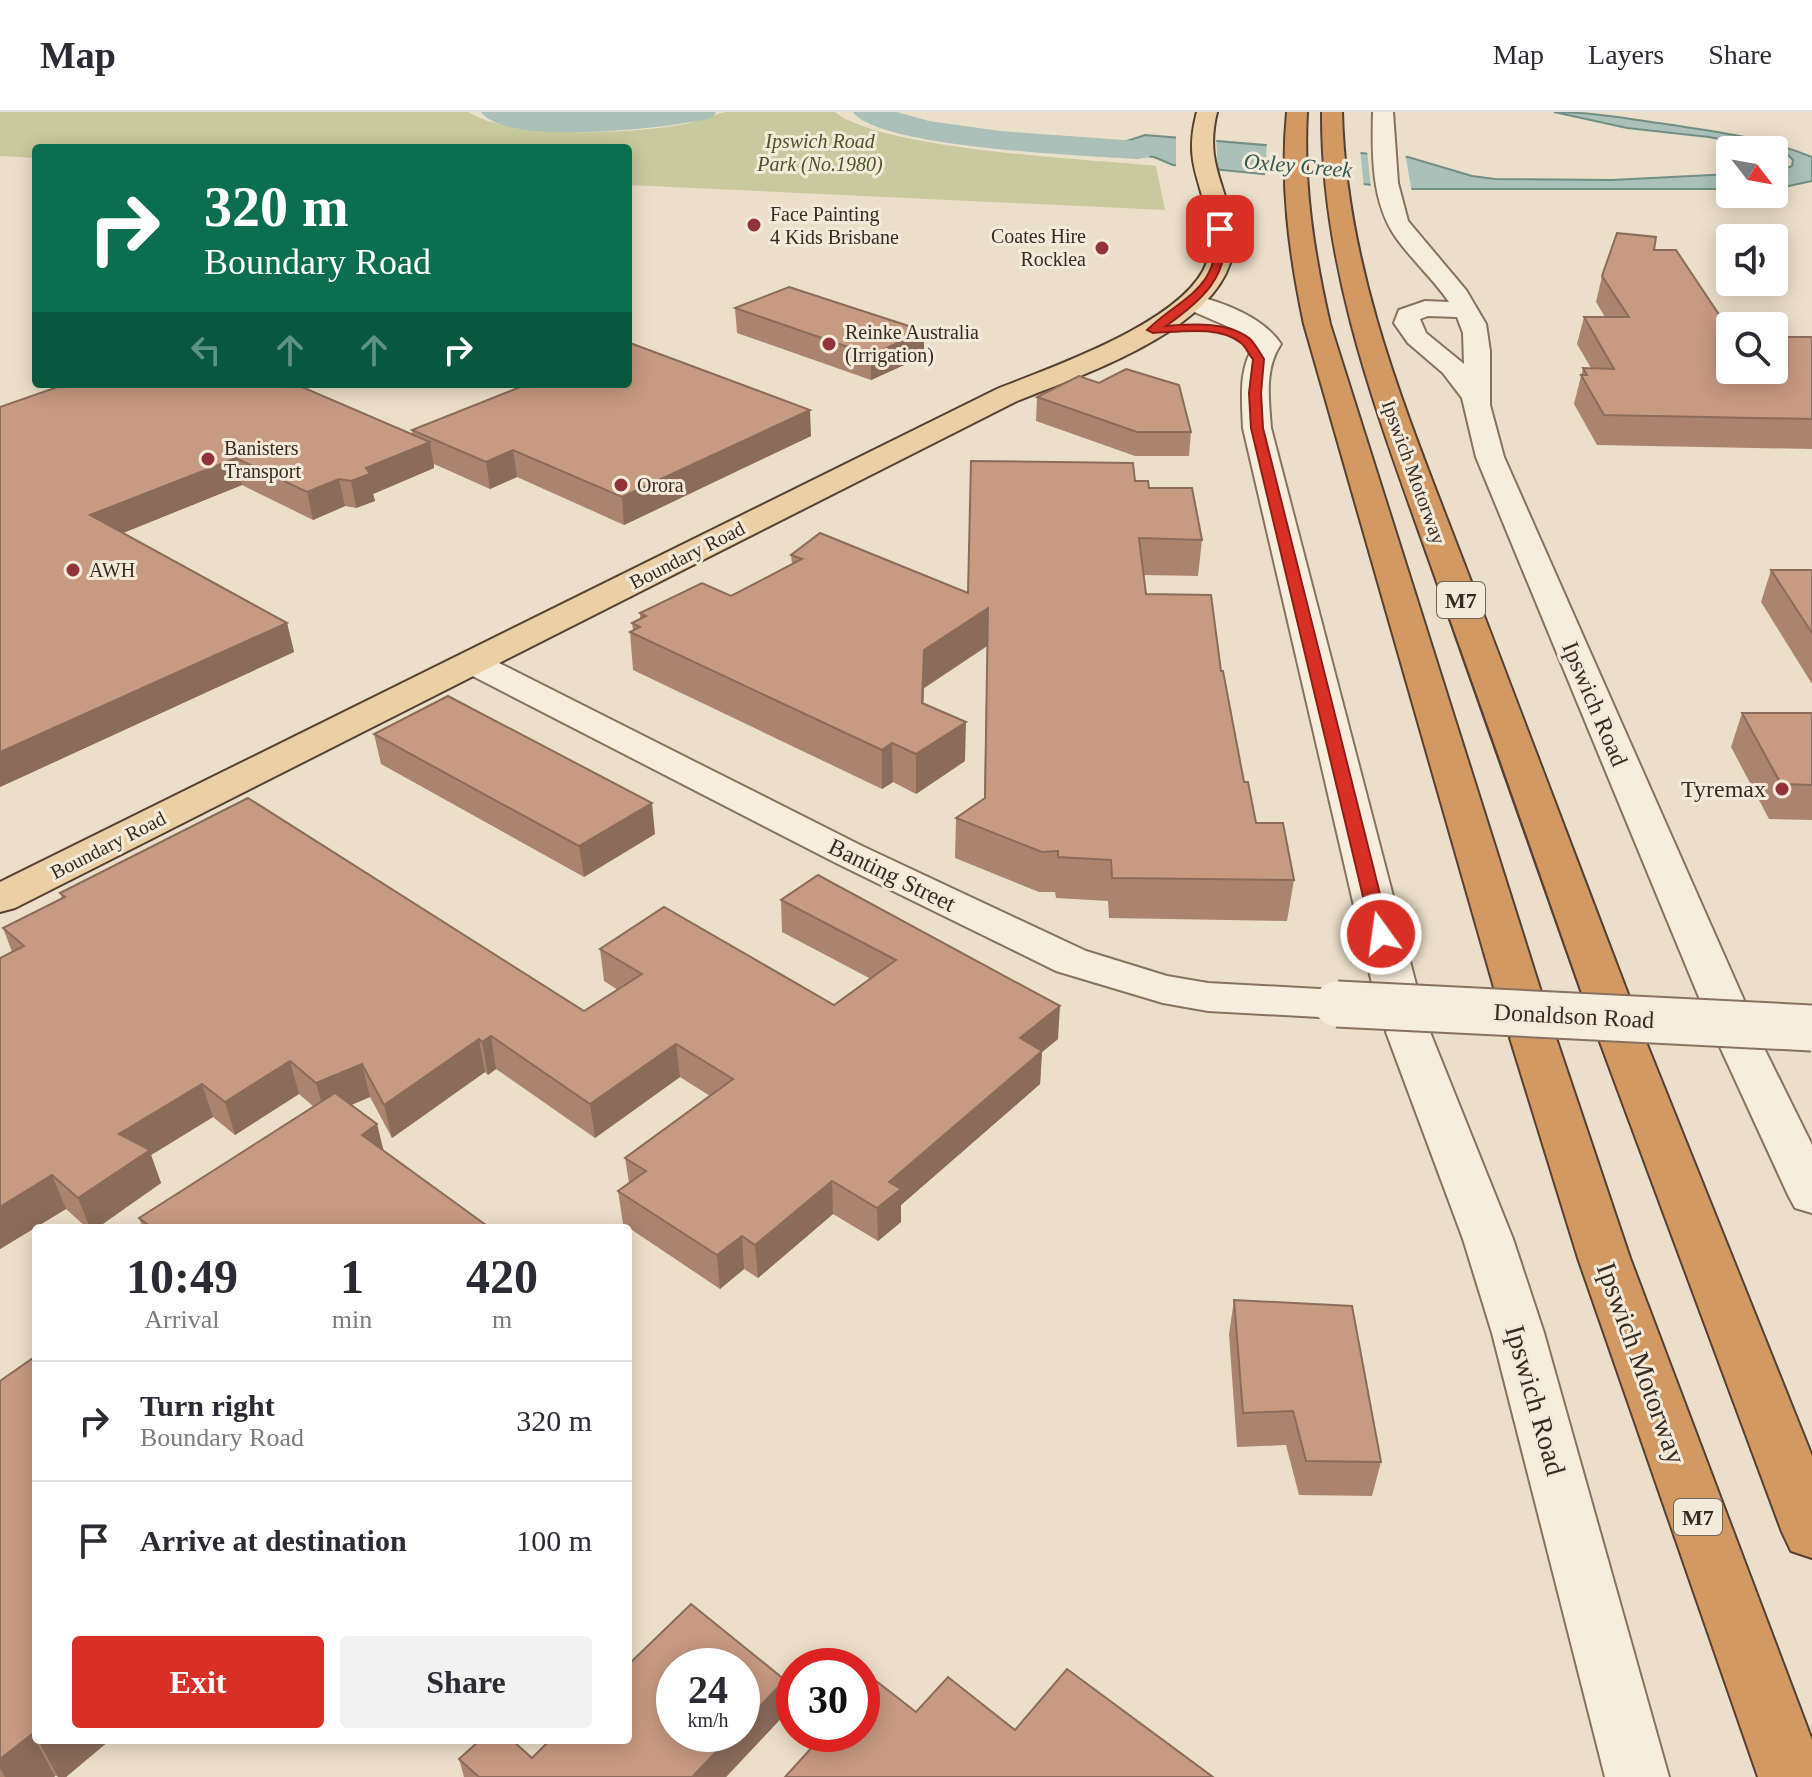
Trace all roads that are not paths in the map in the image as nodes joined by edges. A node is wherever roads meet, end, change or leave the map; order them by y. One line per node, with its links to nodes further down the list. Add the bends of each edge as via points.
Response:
1 (1297, 112): 17 (highway, Ipswich Motorway / M7, via 1295,189 1304,267 1327,365 1604,1258)
2 (1332, 112): 15 (highway, Ipswich Motorway / M7, via 1341,239 1376,368 1615,1022)
3 (1383, 112): 6 (street, Ipswich Road, via 1391,199 1404,230)
4 (1204, 120): 5 (main road, Boundary Road, via 1201,163 1222,248 1212,277)
5 (1192, 302): 7 (main road, Boundary Road); 8 (street, Ipswich Road, via 1261,334 1268,344)
6 (1467, 310): 9 (street, Ipswich Road, via 1476,335); 9 (street, Ipswich Road, via 1421,308 1410,313 1407,323)
7 (1153, 330): 8 (street, via 1222,331 1245,341); 10 (main road, Boundary Road, via 1007,395)
8 (1258, 359): 16 (street, Ipswich Road, via 1257,428 1402,1012 1518,1333)
9 (1476, 397): 14 (street, Ipswich Road, via 1481,429 1505,495)
10 (473, 663): 11 (main road, Boundary Road); 12 (street, Banting Street, via 1071,961 1208,997)
11 (0, 899)
12 (1337, 1004): 13 (street, Donaldson Road, bridge)
13 (1812, 1028)
14 (1812, 1195)
15 (1812, 1532)
16 (1637, 1777)
17 (1792, 1777)

